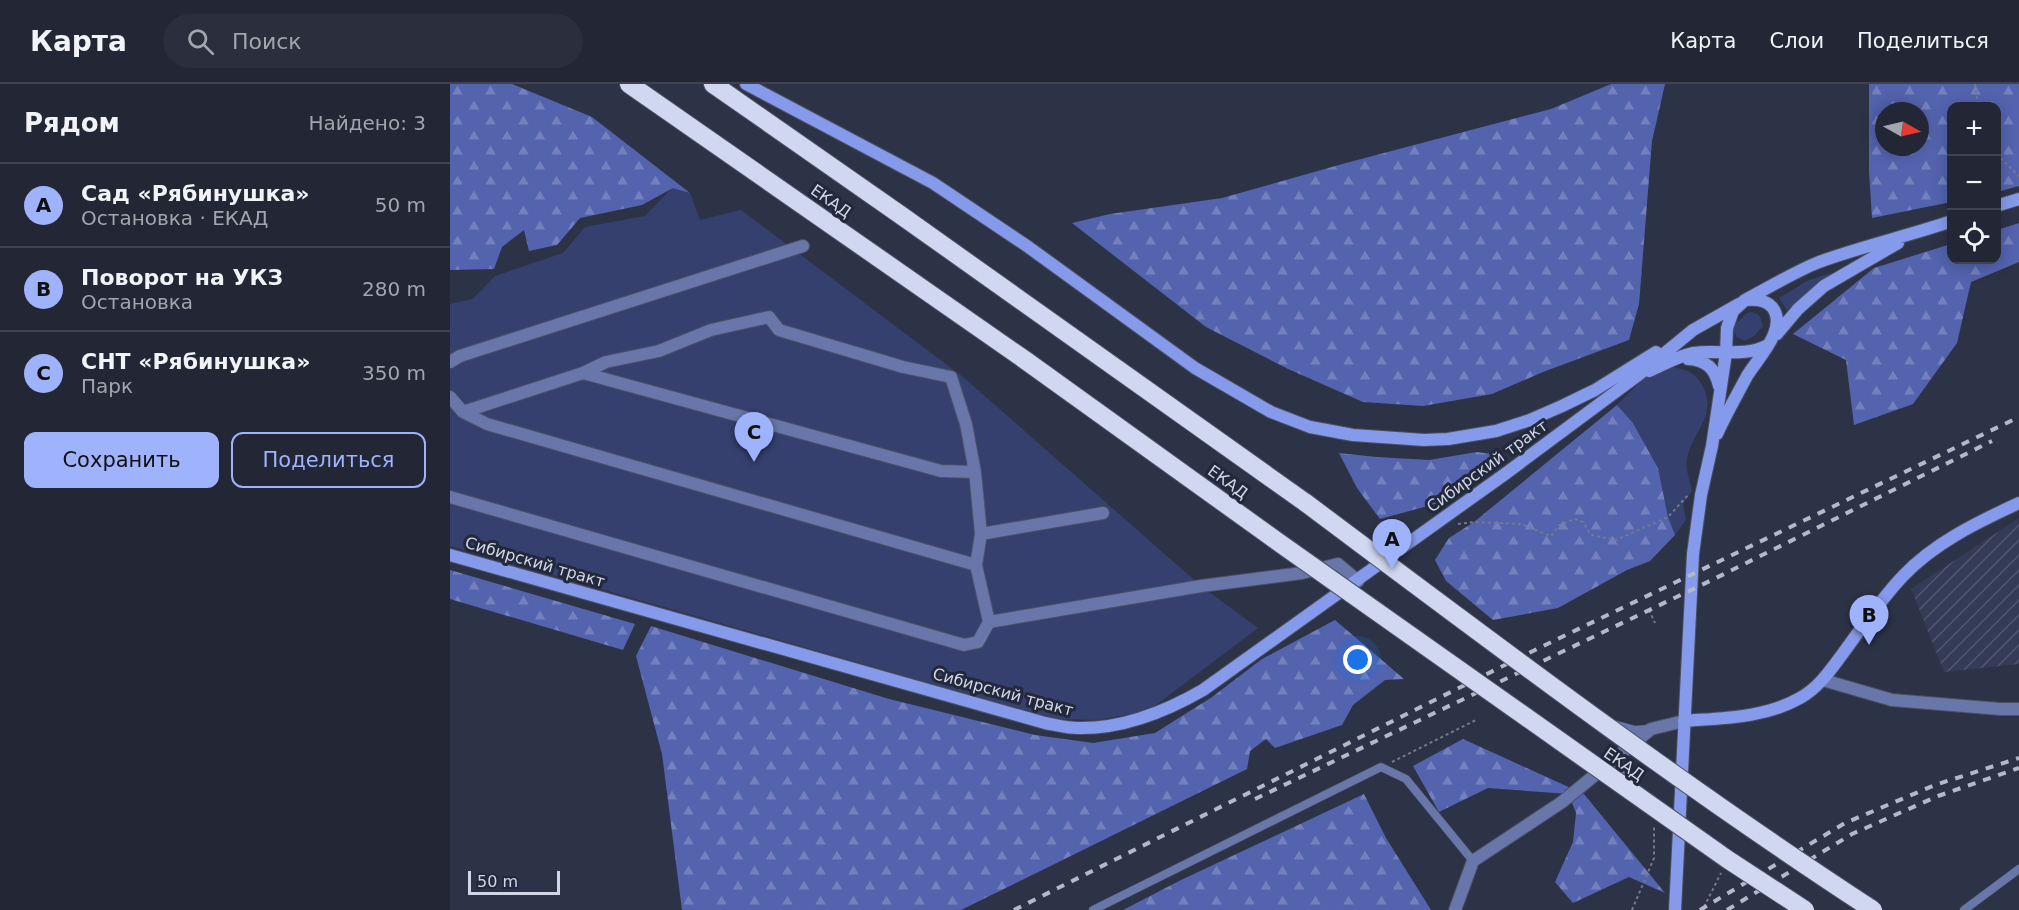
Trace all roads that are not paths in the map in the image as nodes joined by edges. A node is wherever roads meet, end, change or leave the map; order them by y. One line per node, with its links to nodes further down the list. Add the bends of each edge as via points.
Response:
1 (629, 84): 44 (highway, ЕКАД, bridge, via 1025,360 1717,853)
2 (713, 84): 45 (highway, ЕКАД, bridge, via 1306,503 1564,696)
3 (746, 84): 10 (main road, via 933,183 1195,368 1271,412 1310,427 1353,435 1424,440 1496,431 1595,390)
4 (2019, 200): 5 (main road)
5 (2001, 205)
6 (1947, 223): 7 (main road, Сибирский тракт)
7 (1911, 235): 9 (main road, Сибирский тракт, via 1817,263); 12 (main road, Сибирский тракт, via 1824,286)
8 (803, 246): 16 (street)
9 (1742, 302): 10 (main road, Сибирский тракт); 11 (main road, via 1731,317); 12 (main road, via 1762,301 1772,308 1777,323)
10 (1693, 330): 18 (main road, Сибирский тракт)
11 (1727, 334): 13 (main road, via 1733,345); 14 (main road)
12 (1770, 342): 13 (main road, Сибирский тракт); 22 (main road)
13 (1746, 352): 14 (main road, Сибирский тракт)
14 (1726, 353): 15 (main road, Сибирский тракт, via 1693,354); 19 (main road)
15 (1675, 360): 18 (main road, Сибирский тракт); 19 (main road, via 1706,363 1715,372)
16 (450, 362)
17 (583, 373): 21 (street); 23 (street, via 941,471); 23 (street, via 606,362 659,351 711,330 769,317 779,330 903,367 951,377 966,424)
18 (1637, 376): 30 (main road, Сибирский тракт)
19 (1719, 389): 22 (main road)
20 (450, 397): 21 (street)
21 (463, 412): 29 (street, via 487,424)
22 (1712, 446): 35 (main road, via 1693,554)
23 (975, 472): 27 (street)
24 (450, 497): 31 (street, via 964,645 978,642)
25 (2019, 503): 32 (main road, via 1923,556 1902,577)
26 (1103, 513): 27 (street)
27 (981, 534): 29 (street)
28 (450, 555): 30 (main road, Сибирский тракт, via 1077,729 1132,722 1177,706)
29 (976, 565): 31 (street)
30 (1358, 581): 31 (street, via 1338,564)
31 (989, 622)
32 (1823, 680): 33 (street, via 1893,700); 35 (main road, via 1801,697 1773,710)
33 (2019, 709)
34 (1592, 718): 36 (lane, via 1635,730)
35 (1684, 721): 36 (street); 43 (main road)
36 (1651, 729): 37 (street)
37 (1620, 753): 38 (lane); 39 (street, via 1562,802)
38 (1628, 790)
39 (1473, 861): 41 (lane, via 1406,779 1381,767); 42 (street)
40 (2019, 870): 46 (lane)
41 (1093, 910)
42 (1455, 910)
43 (1675, 910)
44 (1805, 910)
45 (1873, 910)
46 (1964, 910)

